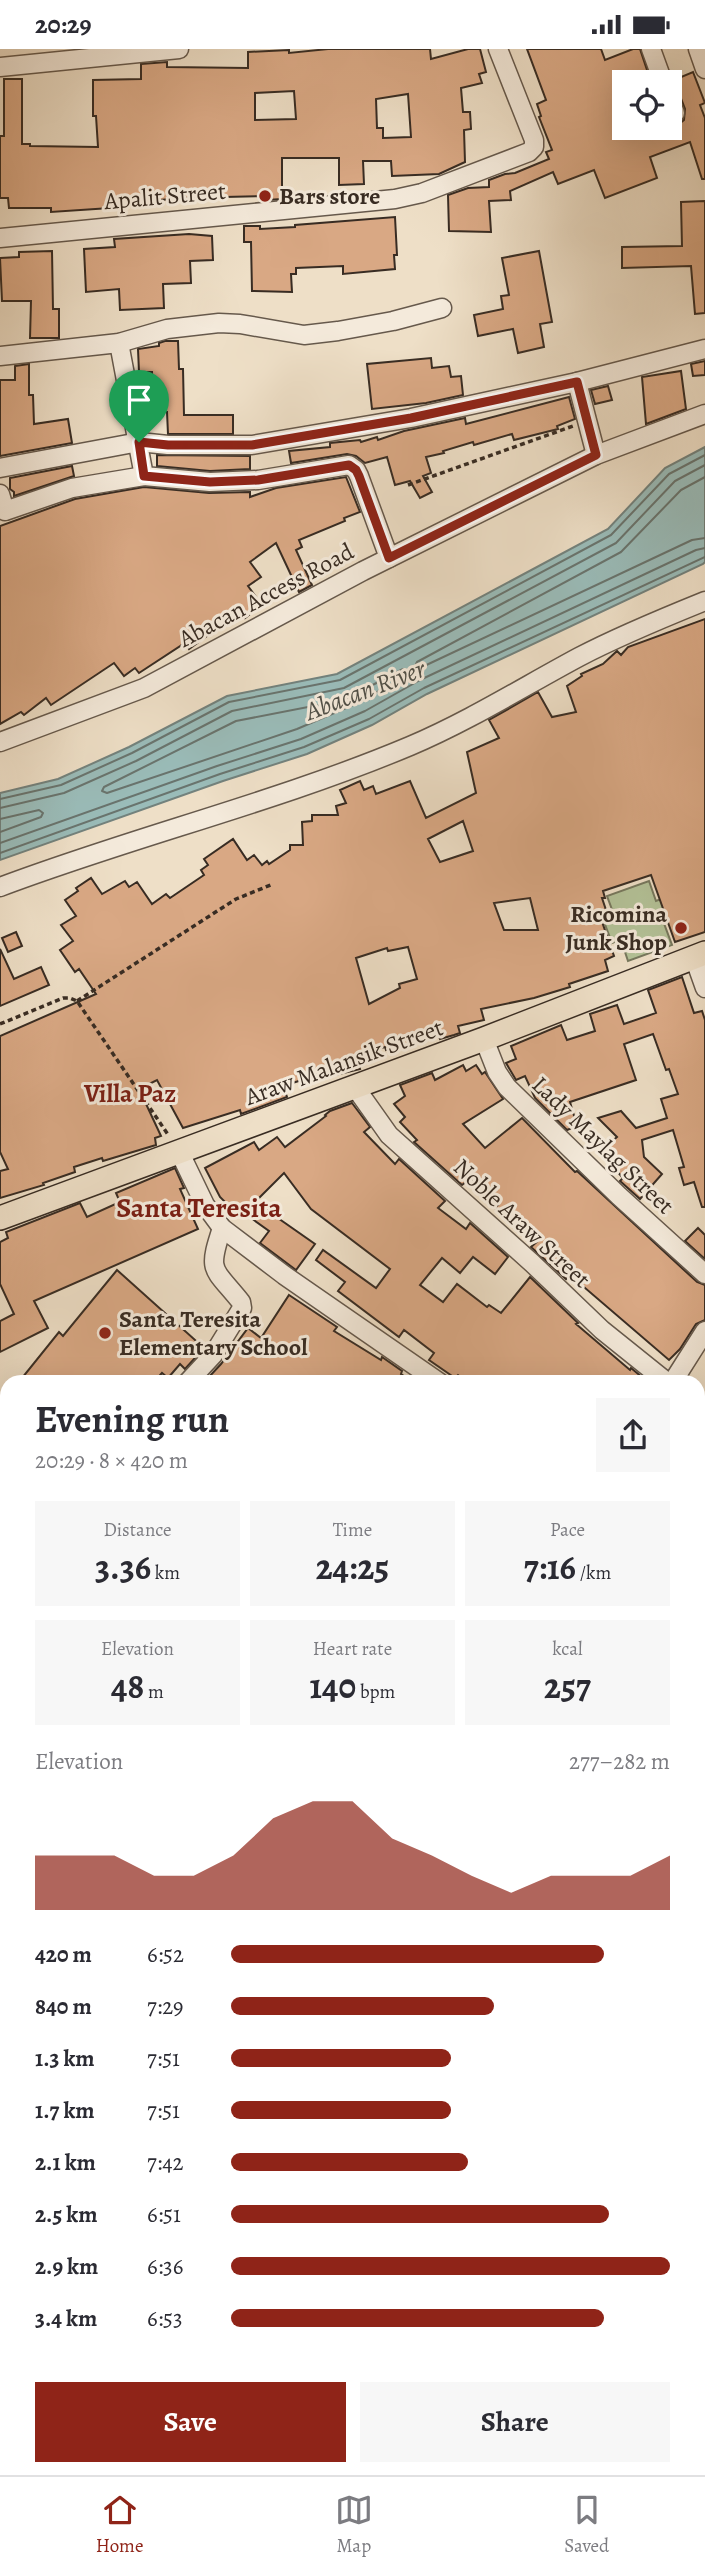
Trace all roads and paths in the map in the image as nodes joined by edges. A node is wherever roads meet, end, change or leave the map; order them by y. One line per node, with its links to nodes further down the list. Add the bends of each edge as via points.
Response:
1 (179, 49): 5 (street)
2 (498, 49): 9 (street, Apalit Street, via 534,147 422,193)
3 (651, 49): 8 (street)
4 (698, 49): 7 (street)
5 (108, 53): 6 (street)
6 (0, 67)
7 (705, 69)
8 (659, 70)
9 (0, 238)
10 (442, 308): 11 (street, via 304,335 219,323 167,329)
11 (119, 342): 13 (street); 17 (street)
12 (705, 349): 14 (street)
13 (0, 356)
14 (577, 382): 16 (street); 17 (street, via 411,418 252,445)
15 (705, 414): 18 (street, Abacan Access Road)
16 (589, 422): 18 (street); 21 (path)
17 (139, 442): 19 (street); 20 (street)
18 (596, 455): 23 (street, Abacan Access Road)
19 (0, 468)
20 (144, 476): 22 (street, via 72,488 5,511); 23 (street, via 210,482 258,480 349,465 359,476)
21 (408, 485)
22 (0, 494)
23 (389, 558): 25 (street, Abacan Access Road, via 144,688)
24 (705, 601): 27 (street, via 582,656 441,732 368,763)
25 (0, 742)
26 (273, 884): 30 (path, via 236,899)
27 (0, 887)
28 (700, 955): 29 (street); 32 (main road, Araw Malansik Street)
29 (705, 988)
30 (77, 1001): 31 (path, via 62,998); 34 (path)
31 (0, 1024)
32 (484, 1039): 33 (main road, Araw Malansik Street); 37 (street, Lady Maylag Street, via 507,1087)
33 (355, 1087): 34 (main road, Araw Malansik Street); 41 (street, Noble Araw Street, via 389,1135 602,1330)
34 (179, 1151): 35 (main road, Araw Malansik Street); 36 (street, via 205,1205)
35 (0, 1218)
36 (222, 1228): 39 (street, via 212,1263 242,1308 213,1355); 40 (street)
37 (705, 1274)
38 (705, 1331): 42 (street)
39 (194, 1375)
40 (428, 1375)
41 (660, 1375)
42 (675, 1375)

